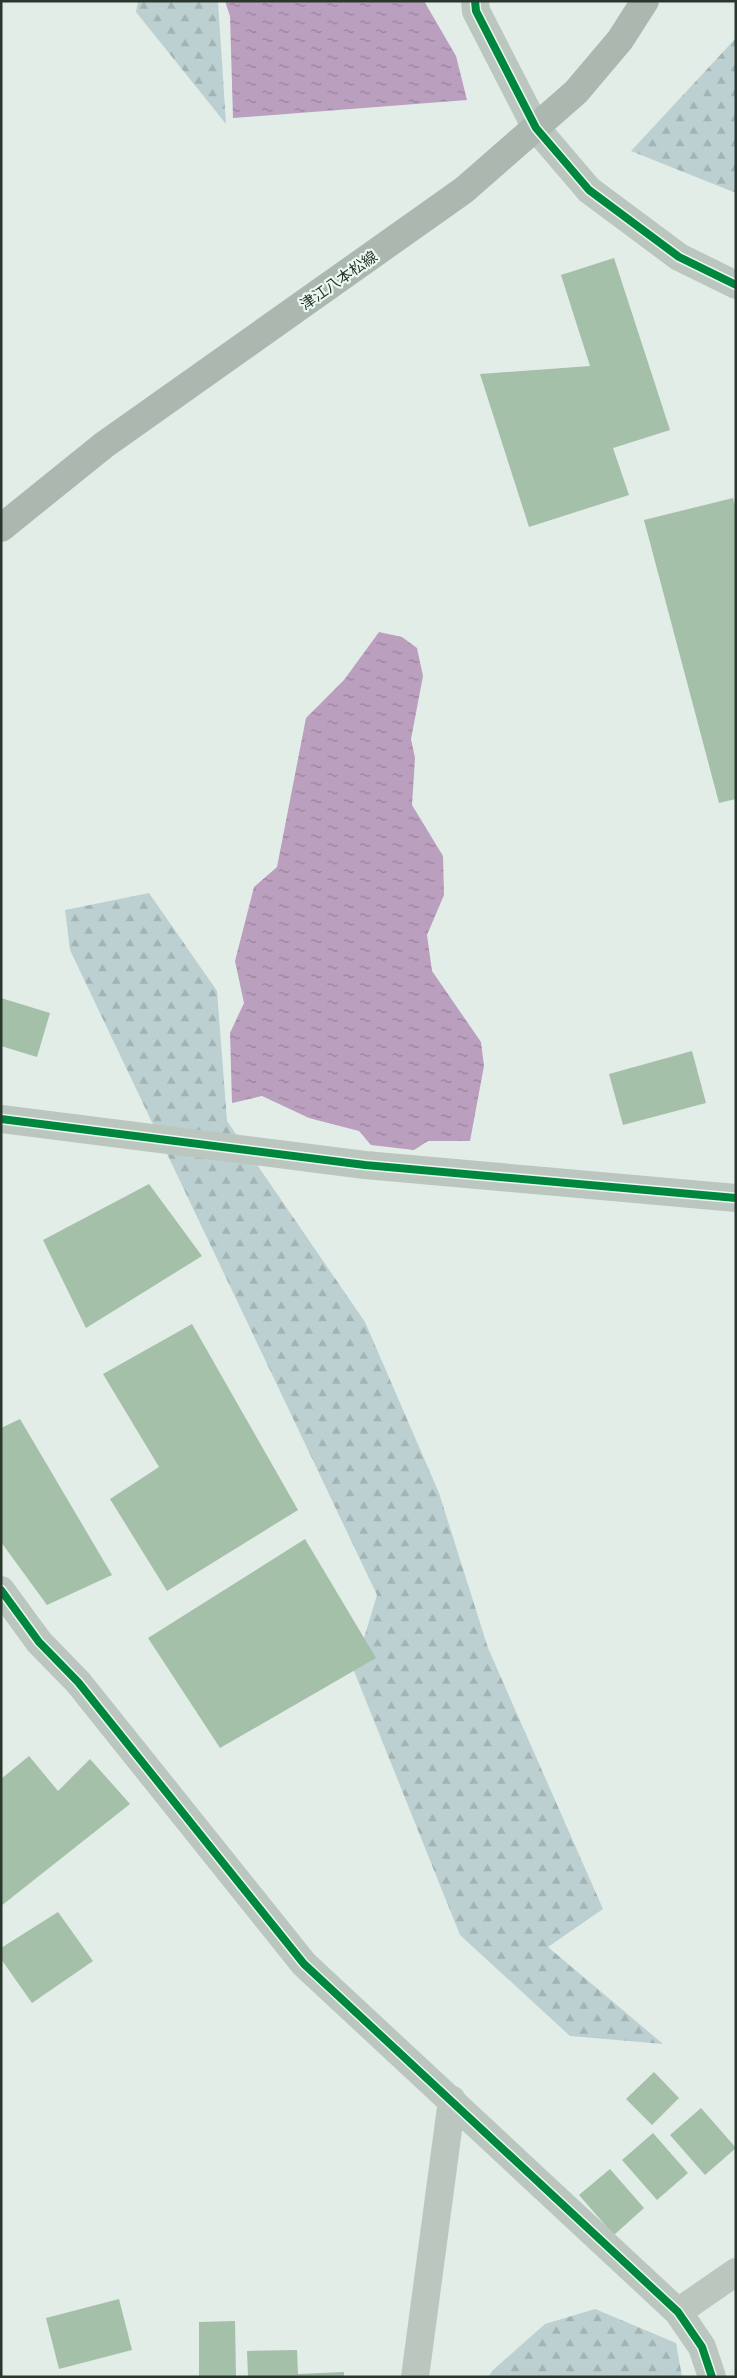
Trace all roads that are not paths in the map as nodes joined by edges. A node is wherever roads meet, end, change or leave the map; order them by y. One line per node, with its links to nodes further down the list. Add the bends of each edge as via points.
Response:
1 (475, 1): 3 (street, via 476,11)
2 (645, 1): 3 (main road, 津江八本松線, via 620,40 576,92)
3 (536, 128): 4 (street, via 589,190 679,257); 5 (main road, 津江八本松線, via 464,190 104,445)
4 (736, 285)
5 (1, 528)
6 (1, 1119): 7 (street, via 365,1165)
7 (736, 1198)
8 (1, 1590): 9 (street, via 39,1642 78,1682 304,1964)
9 (452, 2100): 11 (street); 12 (street)
10 (736, 2272): 11 (street)
11 (678, 2312): 13 (street, via 702,2347)
12 (415, 2377)
13 (712, 2377)

